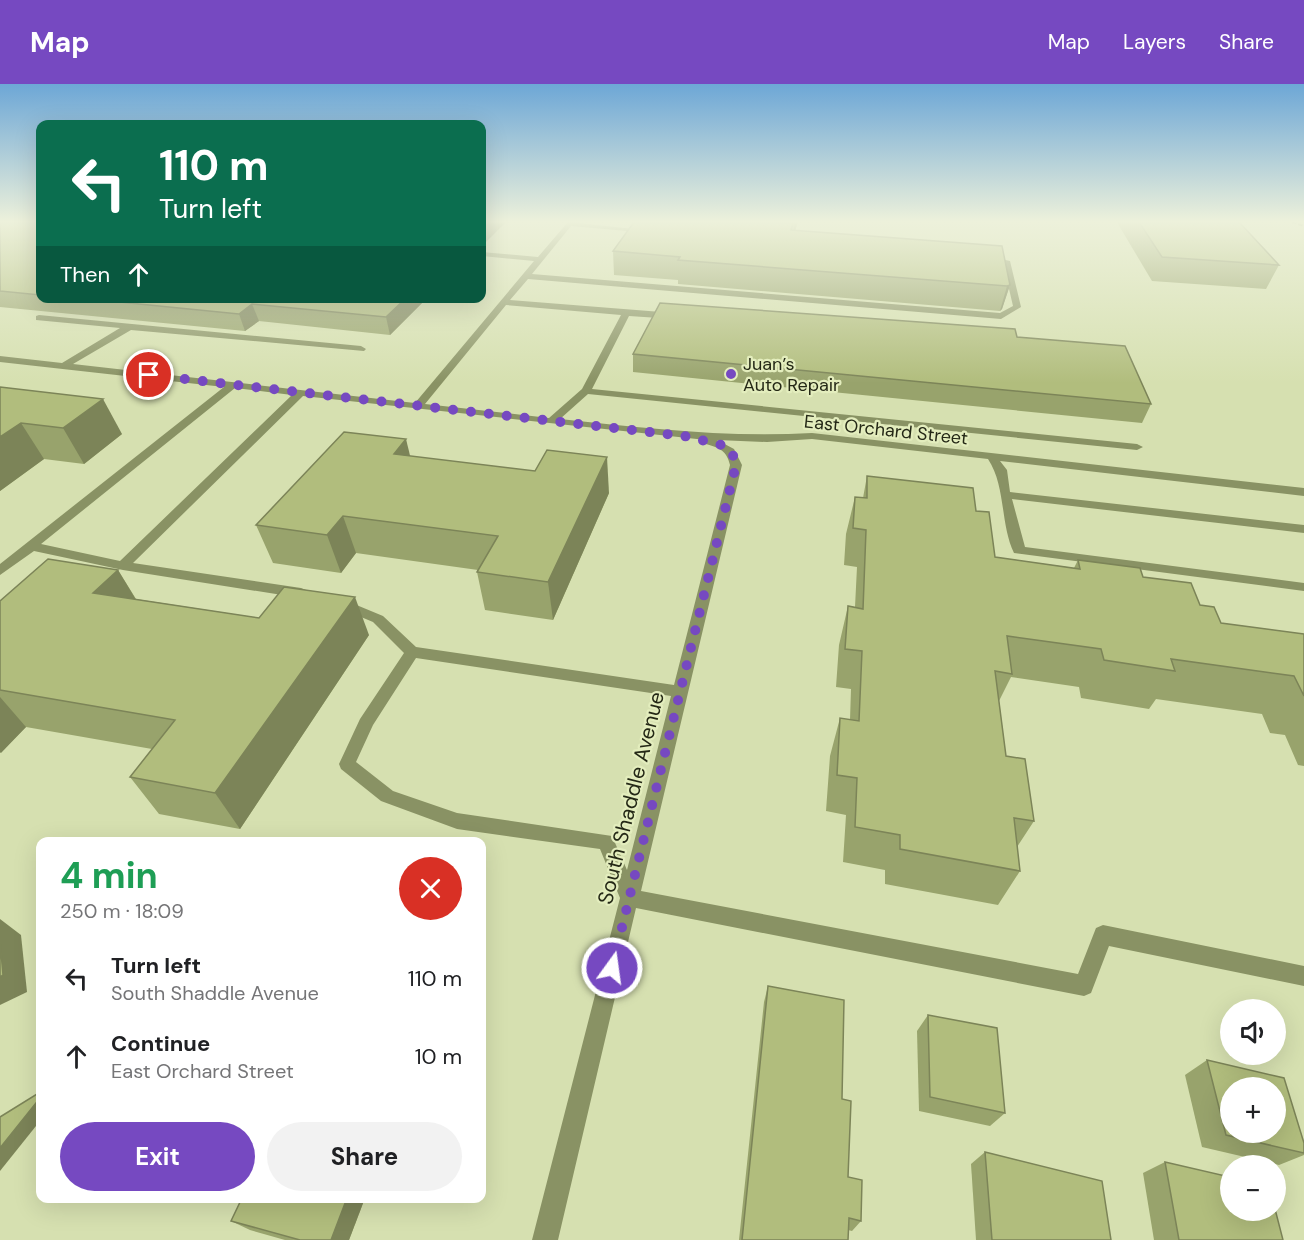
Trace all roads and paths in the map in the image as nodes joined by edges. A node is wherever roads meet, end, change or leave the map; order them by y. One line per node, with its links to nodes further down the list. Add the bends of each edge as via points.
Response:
1 (526, 276): 2 (street, via 851,308 1001,316 1017,307); 3 (street)
2 (1010, 276)
3 (504, 302): 4 (street); 14 (street)
4 (626, 313): 5 (street); 12 (street)
5 (682, 316)
6 (39, 318): 7 (street)
7 (129, 327): 8 (street); 10 (street)
8 (361, 350)
9 (0, 359): 10 (street, East Orchard Street)
10 (64, 366): 11 (street, East Orchard Street)
11 (233, 385): 13 (street, East Orchard Street); 22 (street)
12 (586, 391): 15 (street); 17 (street)
13 (301, 392): 14 (street, East Orchard Street); 23 (street)
14 (418, 405): 15 (street, East Orchard Street)
15 (551, 421): 16 (street, East Orchard Street)
16 (684, 436): 18 (street, East Orchard Street, via 812,436); 27 (street, South Shaddle Avenue, via 726,446 736,465)
17 (1137, 447)
18 (992, 457): 19 (street, East Orchard Street); 20 (street, via 1001,470)
19 (1304, 492)
20 (1005, 495): 21 (street); 25 (street, via 1019,550)
21 (1304, 529)
22 (30, 546): 23 (street); 24 (street)
23 (123, 566): 26 (street, via 327,598 378,619)
24 (0, 571)
25 (1304, 587)
26 (412, 652): 27 (street); 28 (street, via 366,723 347,764 387,796 458,821 606,842)
27 (680, 692): 28 (street, South Shaddle Avenue)
28 (629, 898): 29 (street, via 1084,986 1103,935); 30 (street, South Shaddle Avenue)
29 (1304, 976)
30 (545, 1240)

